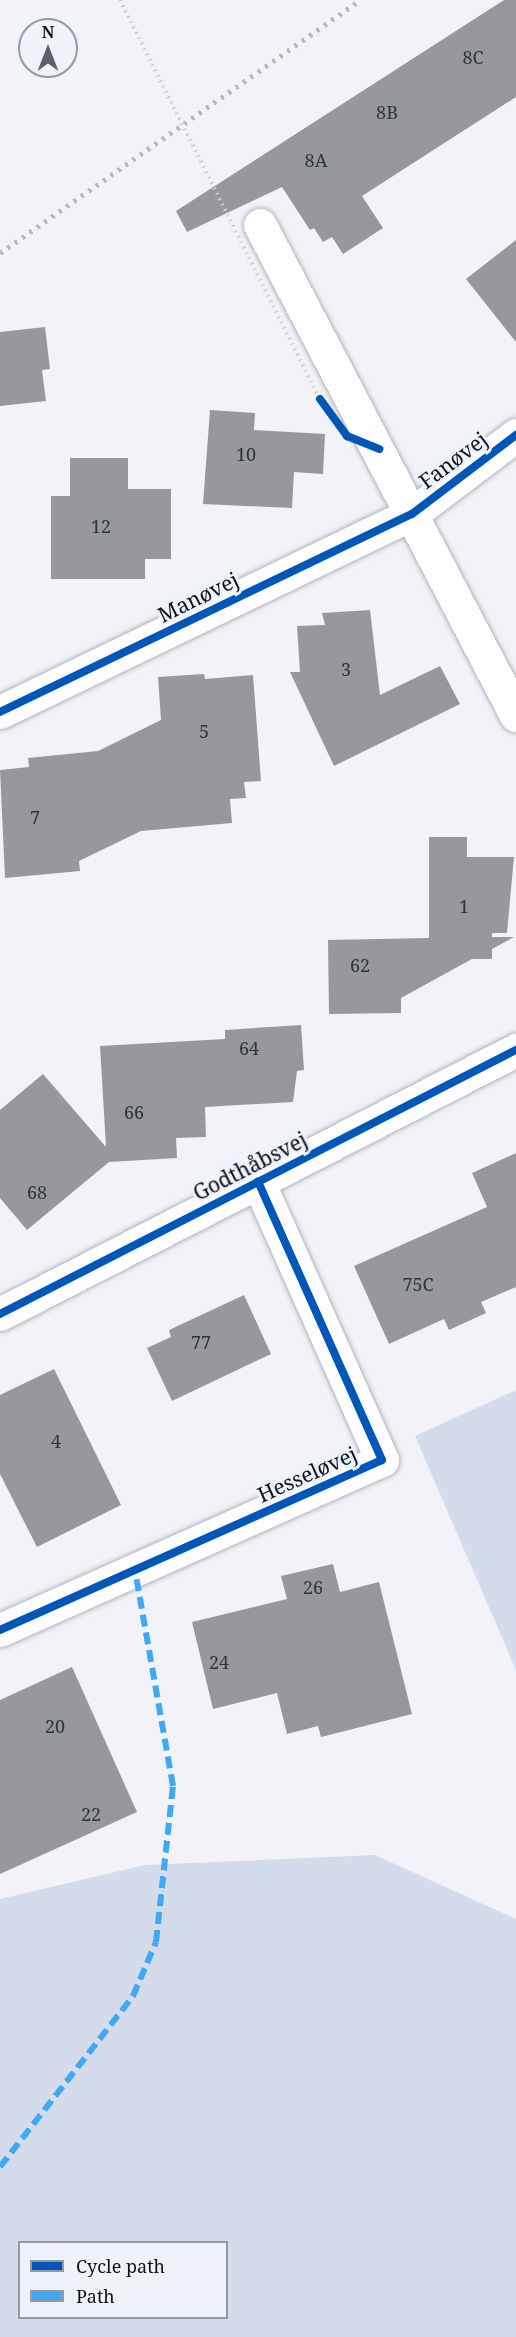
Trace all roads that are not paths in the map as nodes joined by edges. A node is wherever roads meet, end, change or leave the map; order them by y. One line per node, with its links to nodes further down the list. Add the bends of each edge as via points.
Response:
1 (260, 225): 3 (street)
2 (516, 435): 3 (street, Fanøvej)
3 (412, 514): 4 (street, Manøvej); 5 (street)
4 (0, 712)
5 (516, 715)
6 (516, 1050): 7 (street, Godthåbsvej)
7 (258, 1181): 8 (street, Godthåbsvej); 9 (street, Hesseløvej, via 382,1460)
8 (0, 1314)
9 (0, 1630)

